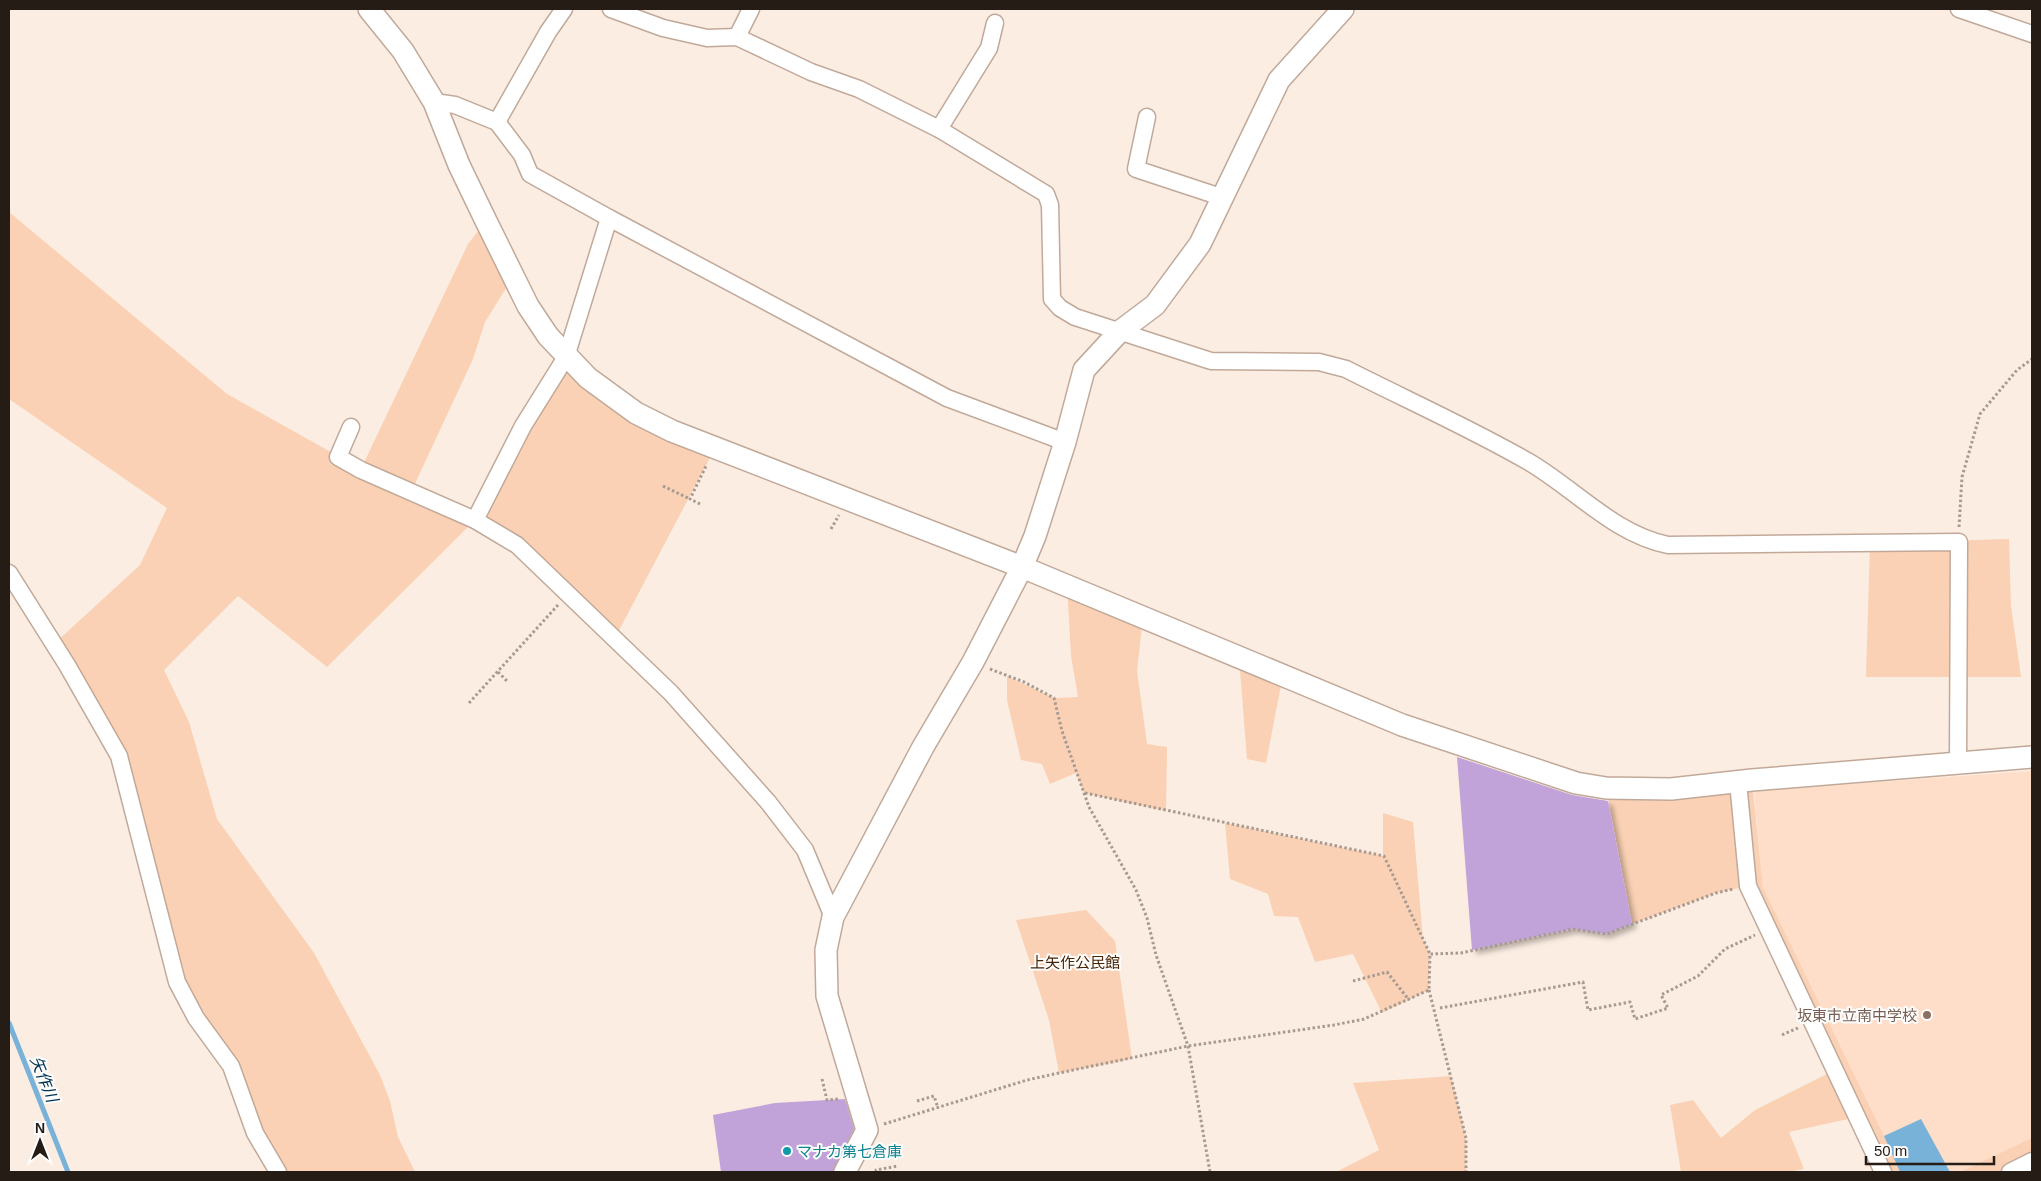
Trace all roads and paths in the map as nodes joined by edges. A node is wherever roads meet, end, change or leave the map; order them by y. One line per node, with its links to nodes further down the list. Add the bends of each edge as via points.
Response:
1 (369, 9): 10 (street, via 403,51)
2 (564, 9): 12 (street)
3 (611, 9): 9 (street, via 663,28 707,38)
4 (751, 9): 9 (street)
5 (1343, 9): 14 (street, via 1280,80)
6 (1959, 9): 8 (street)
7 (995, 23): 13 (street, via 989,48)
8 (2032, 34)
9 (737, 37): 13 (street, via 811,72 859,89)
10 (434, 102): 12 (street, via 455,104); 17 (street, via 459,165 528,306)
11 (1147, 117): 14 (street, via 1136,169)
12 (497, 122): 15 (street, via 522,155 530,174)
13 (939, 129): 16 (street, via 1046,194 1050,205 1052,299 1074,317)
14 (1224, 198): 16 (street, via 1200,244 1155,306)
15 (609, 218): 17 (street); 20 (street, via 947,398)
16 (1119, 332): 20 (street, via 1084,370); 26 (street, via 1211,361 1319,362 1346,369 1530,462 1612,521 1652,542 1668,545)
17 (566, 357): 21 (street, via 588,378 636,413); 25 (street, via 523,426)
18 (2032, 359): 26 (path, via 2017,370 1980,414 1962,477)
19 (351, 427): 25 (street, via 338,456 361,470)
20 (1065, 442): 27 (street)
21 (715, 448): 23 (path); 27 (street)
22 (663, 486): 23 (path)
23 (690, 498): 24 (path)
24 (700, 504)
25 (475, 520): 29 (street, via 517,545)
26 (1959, 542): 35 (street)
27 (1022, 567): 30 (street); 36 (street, via 1402,725 1576,783 1606,788 1671,789)
28 (9, 574): 54 (street, via 67,665 119,756 177,982 196,1018 231,1066 255,1133)
29 (569, 593): 31 (path); 39 (street, via 671,693 768,802 804,850)
30 (973, 662): 37 (path, via 1054,698); 39 (street, via 923,747)
31 (498, 672): 32 (path); 33 (path)
32 (507, 681)
33 (469, 703)
34 (2032, 757): 35 (street)
35 (1958, 764): 36 (street)
36 (1738, 782): 38 (street)
37 (1084, 793): 41 (path, via 1384,856); 46 (path, via 1136,890)
38 (1748, 886): 40 (street); 41 (path, via 1716,893 1606,934 1574,929 1461,953)
39 (833, 917): 48 (street, via 826,950 827,996)
40 (1769, 929): 45 (path, via 1725,949 1698,976 1660,995 1668,1008 1635,1018 1630,1002 1588,1010 1583,982); 59 (street)
41 (1430, 954): 43 (path)
42 (1352, 981): 44 (path, via 1387,972)
43 (1429, 990): 44 (path); 58 (path, via 1466,1138)
44 (1409, 1000): 46 (path, via 1382,1013 1349,1022)
45 (1440, 1008)
46 (1188, 1046): 50 (path, via 1027,1080); 57 (path)
47 (822, 1079): 48 (path, via 827,1100)
48 (857, 1098): 51 (street)
49 (916, 1101): 50 (path, via 934,1096)
50 (938, 1108): 51 (path)
51 (867, 1130): 55 (street)
52 (2032, 1161): 60 (street)
53 (898, 1166): 56 (path)
54 (278, 1172)
55 (845, 1172)
56 (876, 1172)
57 (1210, 1172)
58 (1466, 1172)
59 (1883, 1172)
60 (2010, 1172)

